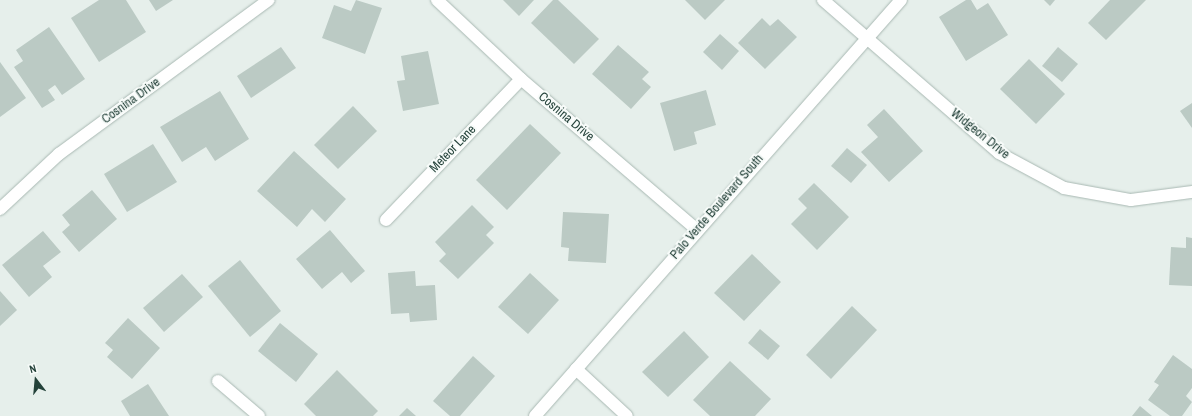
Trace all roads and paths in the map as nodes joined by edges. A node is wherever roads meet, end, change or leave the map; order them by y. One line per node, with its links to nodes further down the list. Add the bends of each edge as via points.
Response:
1 (269, 0): 8 (street, Cosnina Drive, via 59,154)
2 (438, 0): 6 (street, Cosnina Drive)
3 (823, 0): 5 (street, Widgeon Drive)
4 (901, 0): 5 (street, Palo Verde Boulevard South)
5 (868, 38): 7 (street, Widgeon Drive, via 999,153 1064,188 1131,200); 10 (street, Palo Verde Boulevard South)
6 (521, 79): 9 (street, Meteor Lane); 10 (street, Cosnina Drive)
7 (1192, 192)
8 (0, 209)
9 (386, 220)
10 (698, 230): 11 (street, Palo Verde Boulevard South)
11 (576, 369): 14 (street, Palo Verde Boulevard South); 15 (street)
12 (218, 381): 13 (street)
13 (259, 416)
14 (535, 416)
15 (627, 416)

